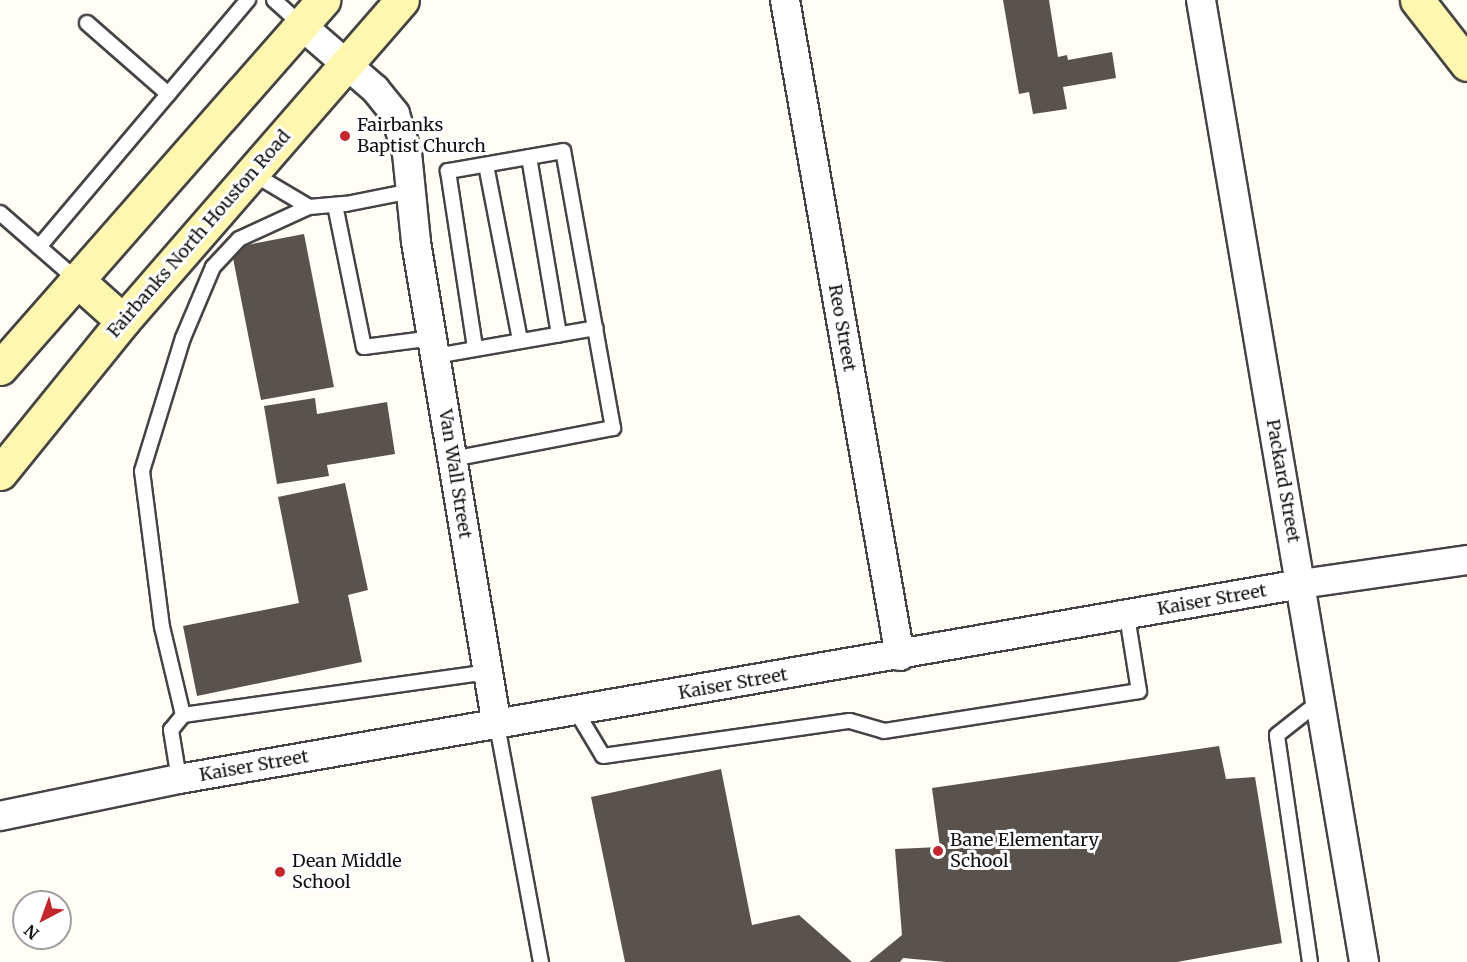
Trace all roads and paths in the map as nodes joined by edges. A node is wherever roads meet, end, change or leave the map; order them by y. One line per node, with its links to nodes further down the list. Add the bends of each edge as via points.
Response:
1 (248, 0): 12 (lane)
2 (274, 0): 9 (lane)
3 (323, 0): 9 (main road)
4 (402, 0): 10 (main road, Fairbanks North Houston Road)
5 (785, 0): 34 (street, Reo Street)
6 (1201, 0): 32 (street, Packard Street)
7 (1418, 0): 11 (main road)
8 (87, 24): 12 (lane)
9 (302, 25): 10 (street, Van Wall Street); 21 (main road)
10 (346, 64): 15 (main road, Fairbanks North Houston Road); 16 (street, Van Wall Street, via 395,114)
11 (1467, 64)
12 (168, 94): 20 (lane)
13 (529, 157): 14 (lane); 23 (lane, via 563,151); 24 (lane)
14 (486, 165): 25 (lane); 27 (lane, via 448,171)
15 (252, 173): 18 (lane); 22 (main road, Fairbanks North Houston Road)
16 (411, 191): 17 (lane); 26 (street, Van Wall Street)
17 (335, 205): 18 (lane); 26 (lane, via 364,347)
18 (309, 207): 38 (lane, via 239,239 213,267 183,338 142,471 162,627)
19 (0, 213): 20 (lane)
20 (39, 247): 21 (lane)
21 (76, 279): 22 (main road); 28 (main road)
22 (123, 321): 30 (main road, Fairbanks North Houston Road)
23 (596, 328): 24 (lane); 29 (lane, via 613,428)
24 (559, 334): 25 (lane)
25 (520, 340): 27 (lane)
26 (434, 347): 27 (lane); 29 (street, Van Wall Street)
27 (475, 347)
28 (0, 368)
29 (452, 459): 35 (street, Van Wall Street)
30 (0, 473)
31 (1467, 560): 32 (street, Kaiser Street)
32 (1301, 585): 33 (street, Kaiser Street); 36 (street, Packard Street)
33 (1127, 616): 34 (street, Kaiser Street); 37 (lane, via 1139,691 884,731 850,721 603,756)
34 (900, 656): 37 (street, Kaiser Street)
35 (488, 672): 38 (lane); 39 (street, Van Wall Street)
36 (1320, 701): 43 (lane, via 1277,735); 44 (street, Packard Street)
37 (576, 711): 39 (street, Kaiser Street)
38 (183, 715): 40 (lane, via 171,730)
39 (497, 724): 40 (street, Kaiser Street); 42 (lane, Van Wall Street)
40 (179, 779): 41 (street, Kaiser Street)
41 (0, 816)
42 (541, 962)
43 (1310, 962)
44 (1364, 962)

